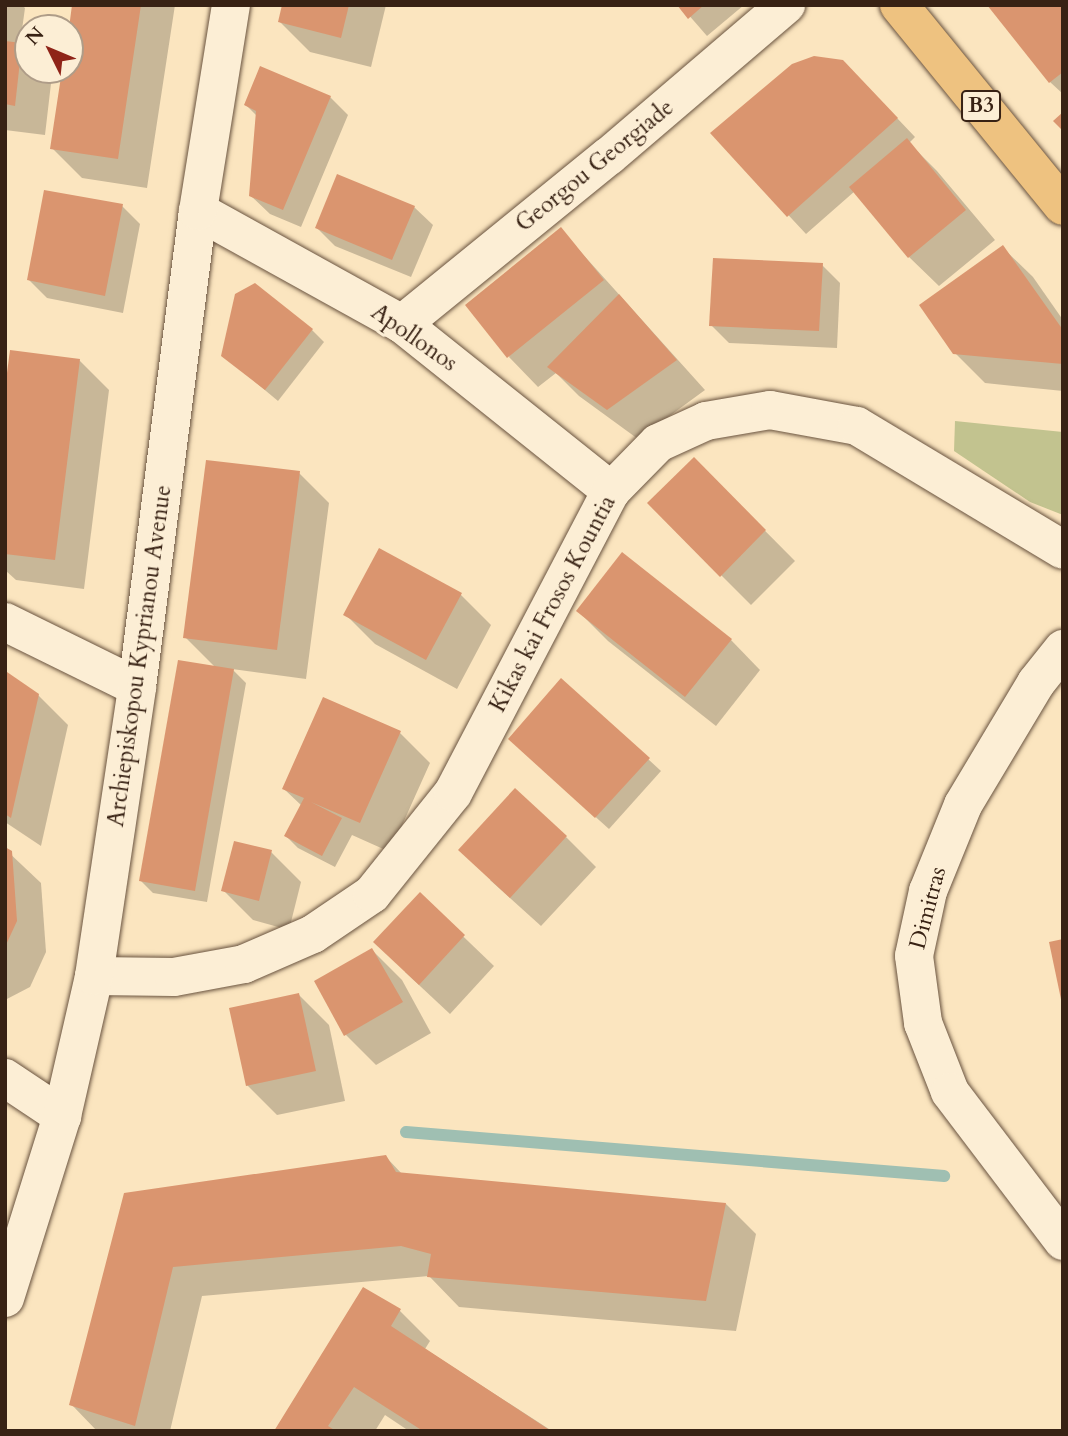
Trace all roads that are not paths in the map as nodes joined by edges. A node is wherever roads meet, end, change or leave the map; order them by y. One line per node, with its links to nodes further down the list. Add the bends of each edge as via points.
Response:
1 (231, 5): 5 (street, Archiepiskopou Kyprianou Avenue)
2 (786, 5): 6 (street, Georgou Georgiade)
3 (899, 5): 4 (main road, B3)
4 (1063, 206)
5 (198, 211): 6 (street, Apollonos); 11 (street, Archiepiskopou Kyprianou Avenue)
6 (402, 324): 7 (street, Apollonos)
7 (611, 491): 8 (street, Kikas kai Frosos Kountia, via 658,443 706,421 771,410 857,426); 12 (street, Kikas kai Frosos Kountia, via 453,793 372,894 313,934 244,964 174,977)
8 (1063, 550)
9 (5, 622): 11 (street)
10 (1063, 649): 15 (street, Dimitras, via 1036,683 962,805 929,891 914,956 923,1023 950,1092)
11 (137, 687): 12 (street, Archiepiskopou Kyprianou Avenue)
12 (94, 976): 14 (street, Archiepiskopou Kyprianou Avenue)
13 (5, 1078): 14 (street)
14 (62, 1116): 16 (street, Archiepiskopou Kyprianou Avenue)
15 (1063, 1241)
16 (5, 1298)

